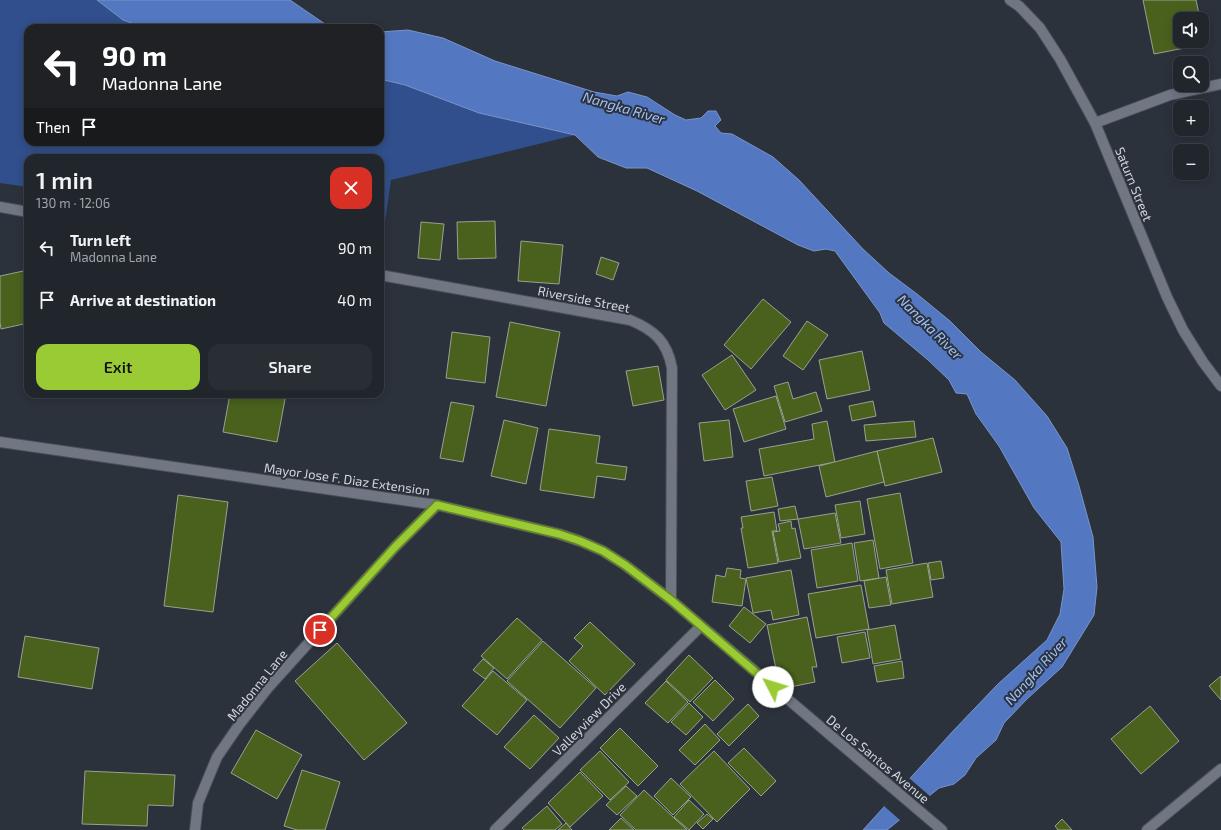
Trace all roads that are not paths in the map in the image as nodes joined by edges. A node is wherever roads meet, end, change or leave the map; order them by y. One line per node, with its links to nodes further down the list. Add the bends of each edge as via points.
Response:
1 (1010, 0): 3 (street, Saturn Street, via 1040,28)
2 (1221, 84): 3 (street, via 1170,94)
3 (1095, 123): 7 (street, Saturn Street, via 1167,297 1183,330)
4 (0, 206): 5 (street)
5 (24, 211)
6 (384, 276): 10 (street, Riverside Street, via 630,320 644,326 658,337 668,351 672,368)
7 (1221, 386)
8 (0, 442): 9 (street, Mayor Jose F. Diaz Extension)
9 (437, 505): 10 (street, Mayor Jose F. Diaz Extension, via 580,541 614,558); 14 (street, Madonna Lane, via 389,552 267,689 240,725 217,757 198,803)
10 (671, 600): 11 (street, Mayor Jose F. Diaz Extension)
11 (701, 626): 12 (street, Mayor Jose F. Diaz Extension); 15 (street, Valleyview Drive)
12 (798, 708): 16 (street, De Los Santos Avenue)
13 (1221, 769): 17 (street)
14 (194, 830)
15 (495, 830)
16 (942, 830)
17 (1147, 830)

